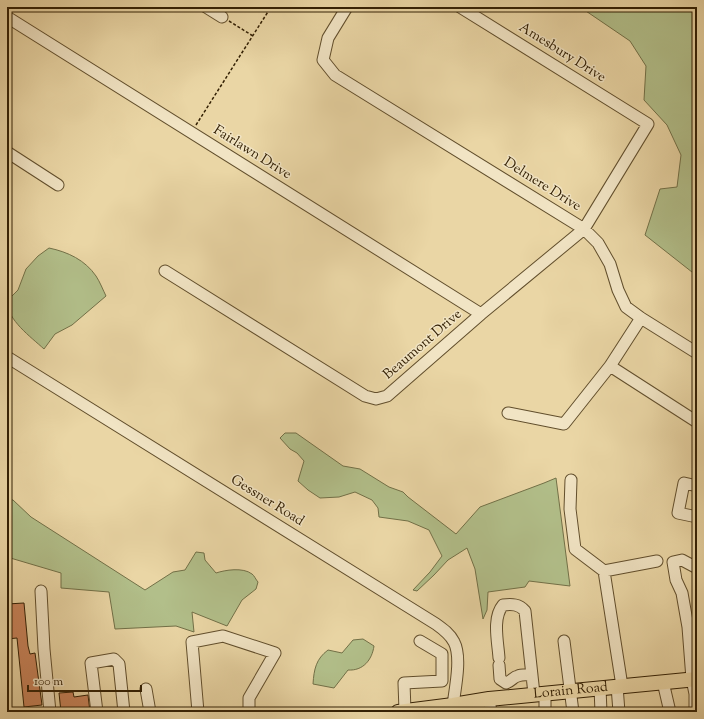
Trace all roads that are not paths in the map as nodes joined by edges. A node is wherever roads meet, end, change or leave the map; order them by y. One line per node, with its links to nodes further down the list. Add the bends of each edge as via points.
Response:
1 (206, 7): 4 (street)
2 (347, 7): 9 (street, Delmere Drive, via 328,38 322,60 335,75)
3 (460, 7): 6 (street, Amesbury Drive)
4 (222, 17)
5 (7, 18): 11 (street, Fairlawn Drive)
6 (648, 124): 9 (street, Beaumont Drive)
7 (7, 152): 8 (street)
8 (58, 185)
9 (584, 228): 11 (street, Beaumont Drive); 12 (street, Delmere Drive, via 598,243 610,264 626,307)
10 (165, 271): 11 (street, Beaumont Drive, via 365,396 376,400 387,396)
11 (480, 314)
12 (641, 318): 13 (street, Delmere Drive); 15 (street)
13 (697, 353)
14 (7, 357): 28 (street, Gessner Road, via 436,624 455,644)
15 (610, 366): 16 (street, via 564,424); 17 (street)
16 (508, 413)
17 (697, 422)
18 (571, 480): 23 (street, via 570,509 575,549)
19 (697, 486): 20 (street, via 684,483 678,513)
20 (697, 517)
21 (657, 561): 23 (street)
22 (697, 568): 27 (street, via 682,560 673,562)
23 (604, 571): 33 (street)
24 (41, 591): 41 (street)
25 (420, 641): 29 (street, via 442,654)
26 (564, 641): 36 (street)
27 (694, 653): 31 (street)
28 (457, 666): 29 (street); 40 (street, Gessner Road)
29 (442, 667): 47 (street, via 442,681 404,683)
30 (532, 675): 30 (street, via 525,611 513,604 503,605 497,619 500,679 506,683 518,675); 37 (street)
31 (694, 679): 32 (main road, Lorain Road); 38 (street)
32 (663, 682): 33 (main road, Lorain Road); 52 (street)
33 (619, 686): 34 (main road, Lorain Road); 51 (street)
34 (600, 688): 36 (main road, Lorain Road); 50 (street)
35 (146, 689): 44 (street)
36 (570, 691): 37 (main road, Lorain Road); 49 (street)
37 (539, 693): 39 (main road, Lorain Road); 48 (street)
38 (696, 695): 53 (street)
39 (490, 705): 40 (main road, Lorain Road)
40 (451, 709): 47 (main road, Lorain Road)
41 (50, 712)
42 (98, 712): 43 (street, via 91,662 114,659 119,664)
43 (124, 712)
44 (150, 712)
45 (198, 712): 46 (street, via 192,642 223,636 275,654 249,698)
46 (249, 712)
47 (401, 712)
48 (545, 712)
49 (573, 712)
50 (601, 712)
51 (619, 712)
52 (670, 712)
53 (695, 712)

